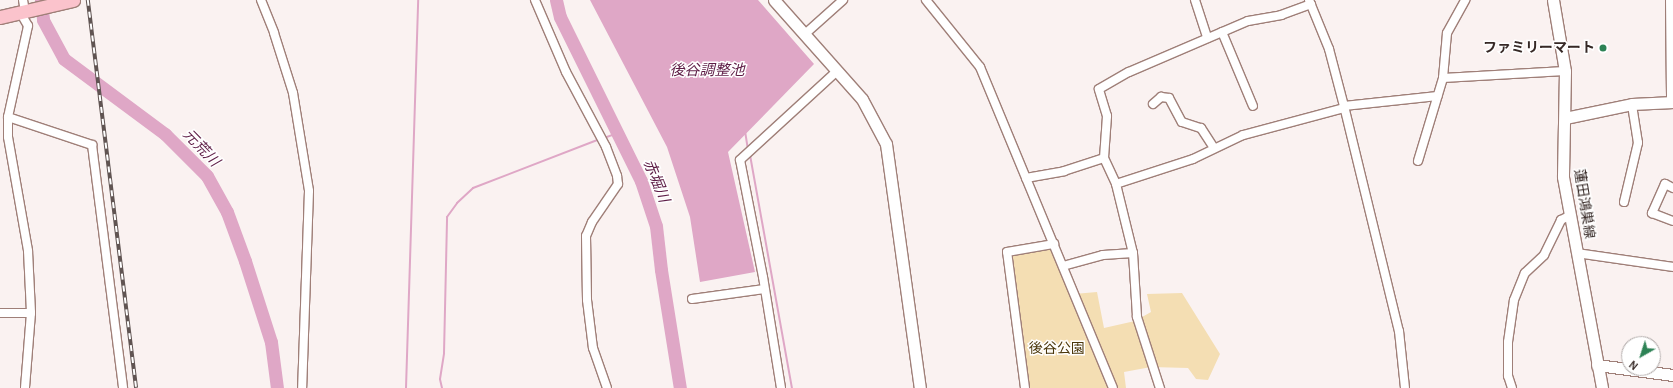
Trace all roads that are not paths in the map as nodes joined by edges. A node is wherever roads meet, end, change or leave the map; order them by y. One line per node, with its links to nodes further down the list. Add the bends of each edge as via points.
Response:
1 (260, 0): 50 (street, via 274,32 293,93 309,191)
2 (535, 0): 51 (street, via 566,72 606,148 617,176 618,184 592,222 586,236 587,300 593,348)
3 (774, 0): 15 (street)
4 (843, 0): 15 (street)
5 (926, 0): 31 (street, via 980,67)
6 (1195, 0): 16 (street)
7 (1465, 0): 19 (street, via 1447,33)
8 (1553, 0): 18 (street, 蓮田鴻巣線)
9 (1670, 0): 21 (street)
10 (69, 1): 12 (main road)
11 (1310, 2): 14 (street, via 1282,15 1248,21); 25 (street, via 1329,49)
12 (24, 8): 13 (main road); 26 (street, via 28,26)
13 (0, 17)
14 (1222, 32): 16 (street); 24 (street)
15 (805, 34): 17 (street)
16 (1207, 38): 29 (street, via 1129,72 1099,89 1107,116)
17 (837, 70): 42 (street, via 740,160); 53 (street, via 862,99 886,144)
18 (1565, 71): 19 (street); 27 (street, 蓮田鴻巣線)
19 (1443, 78): 20 (street)
20 (1437, 96): 25 (street); 30 (street)
21 (1672, 102): 23 (street)
22 (1153, 104): 28 (street, via 1161,97 1169,98 1182,122 1201,128)
23 (1632, 104): 27 (street); 34 (street, via 1638,143)
24 (1253, 106)
25 (1344, 107): 28 (street, via 1243,135); 57 (street, via 1399,331)
26 (8, 117): 45 (street, via 8,137 28,251); 49 (street, via 92,145)
27 (1565, 118): 35 (street, 蓮田鴻巣線, via 1563,178)
28 (1214, 148): 32 (street, via 1193,159)
29 (1104, 158): 31 (street, via 1064,171); 32 (street)
30 (1418, 161)
31 (1026, 178): 37 (street)
32 (1116, 184): 38 (street)
33 (1673, 188): 36 (street, via 1665,184 1652,213)
34 (1624, 202)
35 (1571, 215): 39 (street, 蓮田鴻巣線); 58 (street, via 1561,220 1544,255 1526,273 1514,300 1508,342 1508,376)
36 (1673, 221)
37 (1054, 244): 40 (street); 54 (street, via 1007,252)
38 (1133, 253): 40 (street, via 1103,255); 56 (street, via 1137,318)
39 (1577, 253): 41 (street); 46 (street, 蓮田鴻巣線)
40 (1063, 266): 55 (street)
41 (1673, 266)
42 (764, 289): 43 (street); 52 (street)
43 (692, 300)
44 (0, 313): 45 (street)
45 (31, 313): 48 (street)
46 (1597, 365): 47 (street); 59 (street, 蓮田鴻巣線)
47 (1673, 375)
48 (25, 388)
49 (123, 388)
50 (302, 388)
51 (607, 388)
52 (781, 388)
53 (920, 388)
54 (1025, 388)
55 (1113, 388)
56 (1160, 388)
57 (1405, 388)
58 (1512, 388)
59 (1602, 388)

